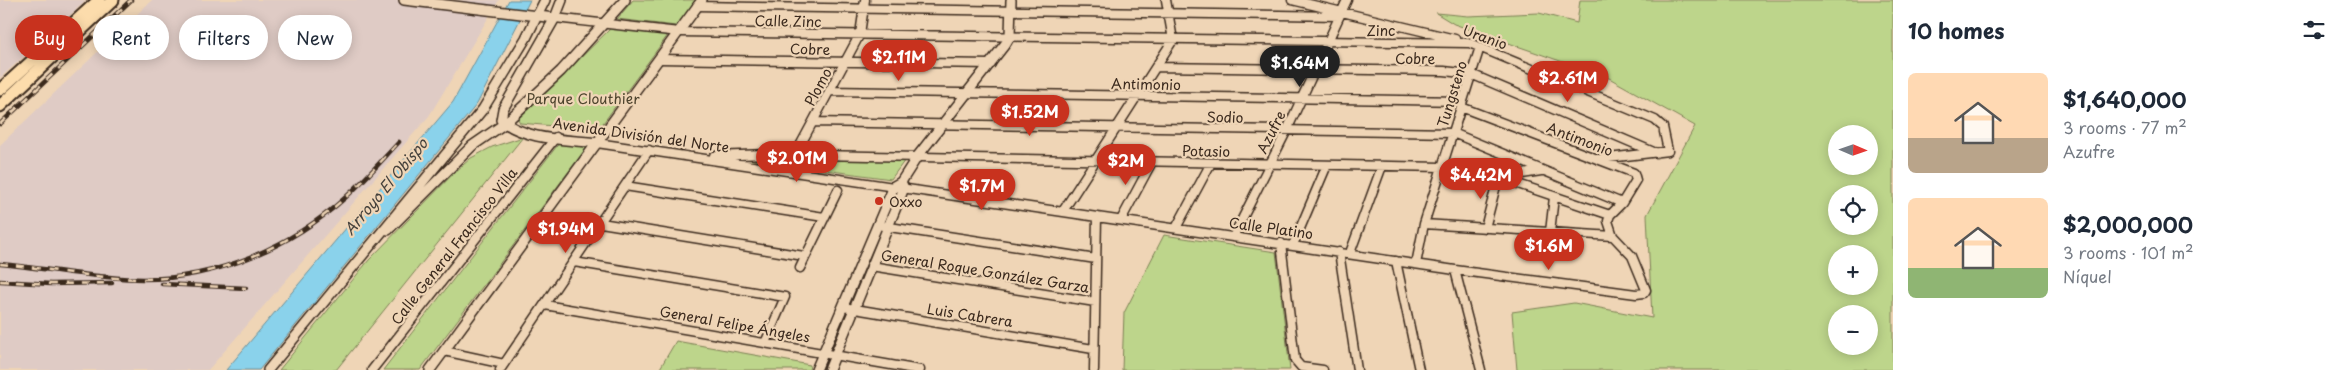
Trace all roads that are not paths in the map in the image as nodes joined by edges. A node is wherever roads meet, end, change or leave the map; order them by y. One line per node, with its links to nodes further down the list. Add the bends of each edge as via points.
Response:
1 (99, 0): 34 (main road)
2 (113, 0): 40 (main road)
3 (404, 0): 18 (street, Calle Zinc)
4 (545, 0): 18 (street)
5 (550, 0): 13 (street, via 548,10 554,10)
6 (625, 0): 20 (street)
7 (866, 0): 14 (street, Plomo)
8 (1011, 0): 15 (street)
9 (1166, 0): 16 (street)
10 (1292, 0): 17 (street, Uranio)
11 (1347, 0): 17 (street, Azufre)
12 (700, 3): 14 (street); 21 (street)
13 (561, 4): 19 (street)
14 (865, 8): 15 (street); 22 (street, Plomo)
15 (1011, 11): 16 (street); 23 (street)
16 (1169, 13): 17 (street); 24 (street)
17 (1340, 14): 25 (street, Azufre); 26 (street, Uranio)
18 (534, 15): 19 (street, Calle Zinc); 95 (street, via 502,81 483,109)
19 (555, 18): 20 (street, Calle Zinc); 42 (street, via 503,109)
20 (606, 24): 21 (street, Calle Zinc); 42 (street)
21 (679, 32): 22 (street, Calle Zinc); 28 (street)
22 (860, 34): 23 (street, Calle Zinc); 29 (street, Plomo)
23 (1010, 36): 24 (street, Calle Zinc); 30 (street)
24 (1173, 40): 25 (street, Zinc); 31 (street)
25 (1328, 42): 26 (street, Zinc); 32 (street, Azufre)
26 (1469, 43): 27 (street, Uranio)
27 (1480, 47): 33 (street, Tungsteno); 50 (street, Uranio, via 1662,124 1668,151)
28 (658, 59): 29 (street, Cobre); 48 (street)
29 (845, 62): 30 (street, Cobre); 35 (street, Plomo)
30 (991, 64): 36 (street)
31 (1157, 67): 32 (street, Cobre); 37 (street)
32 (1316, 70): 33 (street, Cobre); 38 (street, Azufre)
33 (1471, 74): 39 (street, Tungsteno); 50 (street, Cobre)
34 (0, 90)
35 (829, 91): 36 (street, Antimonio); 41 (street, Plomo)
36 (967, 94): 37 (street, Antimonio); 43 (street)
37 (1137, 96): 38 (street, Antimonio); 44 (street)
38 (1302, 99): 39 (street, Antimonio); 45 (street, Azufre)
39 (1462, 104): 46 (street, Tungsteno); 54 (street, Antimonio)
40 (0, 106)
41 (813, 122): 43 (street, Sodio); 51 (street, Plomo)
42 (504, 124): 47 (street, Avenida División del Norte, via 513,129); 95 (street, via 472,146)
43 (944, 124): 44 (street, Sodio); 53 (street)
44 (1116, 128): 45 (street, Sodio); 55 (street)
45 (1287, 130): 46 (street, Sodio); 58 (street, Azufre)
46 (1453, 133): 61 (street, Tungsteno); 62 (street, Sodio)
47 (556, 137): 48 (street, Avenida División del Norte); 107 (street, Calle General Francisco Villa)
48 (597, 143): 49 (street, Avenida División del Norte); 102 (street)
49 (649, 150): 52 (street, Avenida División del Norte); 65 (street)
50 (1656, 153): 54 (street)
51 (795, 155): 52 (street, Potasio); 53 (street, Potasio)
52 (702, 157): 64 (street, Avenida División del Norte)
53 (917, 157): 55 (street, Potasio); 64 (street)
54 (1598, 159): 68 (street, Antimonio, via 1634,173 1636,180)
55 (1094, 161): 56 (street, Potasio); 69 (street)
56 (1152, 162): 57 (street, Potasio); 73 (street)
57 (1211, 163): 58 (street, Potasio); 78 (street)
58 (1269, 164): 59 (street, Potasio); 82 (street, Azufre)
59 (1327, 165): 60 (street, Potasio); 84 (street)
60 (1382, 166): 61 (street, Potasio); 86 (street)
61 (1442, 167): 63 (street, Potasio); 75 (street, Tungsteno)
62 (1540, 171): 63 (street, Potasio); 68 (street, Sodio)
63 (1498, 178): 67 (street, Potasio); 79 (street)
64 (900, 185): 69 (street, Calle Platino); 76 (street); 77 (street)
65 (625, 186): 71 (street); 74 (street)
66 (838, 190): 71 (street)
67 (1554, 197): 70 (street, Potasio); 80 (street)
68 (1622, 203): 70 (street)
69 (1063, 211): 72 (street, Calle Platino)
70 (1610, 215): 81 (street)
71 (824, 216): 87 (street)
72 (1097, 217): 73 (street, Calle Platino); 88 (street)
73 (1121, 220): 78 (street, Calle Platino)
74 (600, 223): 87 (street); 90 (street)
75 (1424, 224): 79 (street); 91 (street, Tungsteno)
76 (876, 225): 77 (street); 98 (street)
77 (887, 227): 88 (street); 92 (street)
78 (1176, 228): 82 (street, Calle Platino)
79 (1485, 228): 80 (street)
80 (1550, 232): 81 (street)
81 (1613, 236): 94 (street, Calle Platino, via 1632,256 1646,290 1644,293)
82 (1233, 237): 83 (street, Calle Platino)
83 (1281, 243): 84 (street, Calle Platino); 113 (street, via 1294,360 1301,367)
84 (1293, 245): 85 (street, Calle Platino)
85 (1339, 252): 86 (street, Calle Platino); 114 (street)
86 (1350, 253): 89 (street, Calle Platino)
87 (804, 256): 93 (street)
88 (1096, 259): 96 (street)
89 (1396, 261): 91 (street, Calle Platino); 115 (street)
90 (574, 262): 97 (street); 100 (street, via 785,298)
91 (1416, 264): 94 (street, Calle Platino)
92 (871, 266): 96 (street, General Roque González Garza); 99 (street)
93 (800, 268)
94 (1455, 270): 116 (street)
95 (346, 273): 106 (street)
96 (1095, 302): 101 (street)
97 (545, 305): 100 (street, General Felipe Ángeles); 105 (street)
98 (843, 308): 99 (street, Luis Cabrera); 103 (street)
99 (853, 309): 101 (street, Luis Cabrera); 104 (street)
100 (765, 343): 103 (street, General Felipe Ángeles)
101 (1094, 349): 112 (street)
102 (444, 350): 105 (street); 108 (street)
103 (824, 353): 104 (street, General Felipe Ángeles); 109 (street)
104 (836, 355): 110 (street); 111 (street, General Felipe Ángeles)
105 (502, 367)
106 (268, 370)
107 (372, 370)
108 (430, 370)
109 (816, 370)
110 (829, 370)
111 (920, 370)
112 (1094, 370)
113 (1323, 370)
114 (1357, 370)
115 (1419, 370)
116 (1481, 370)

